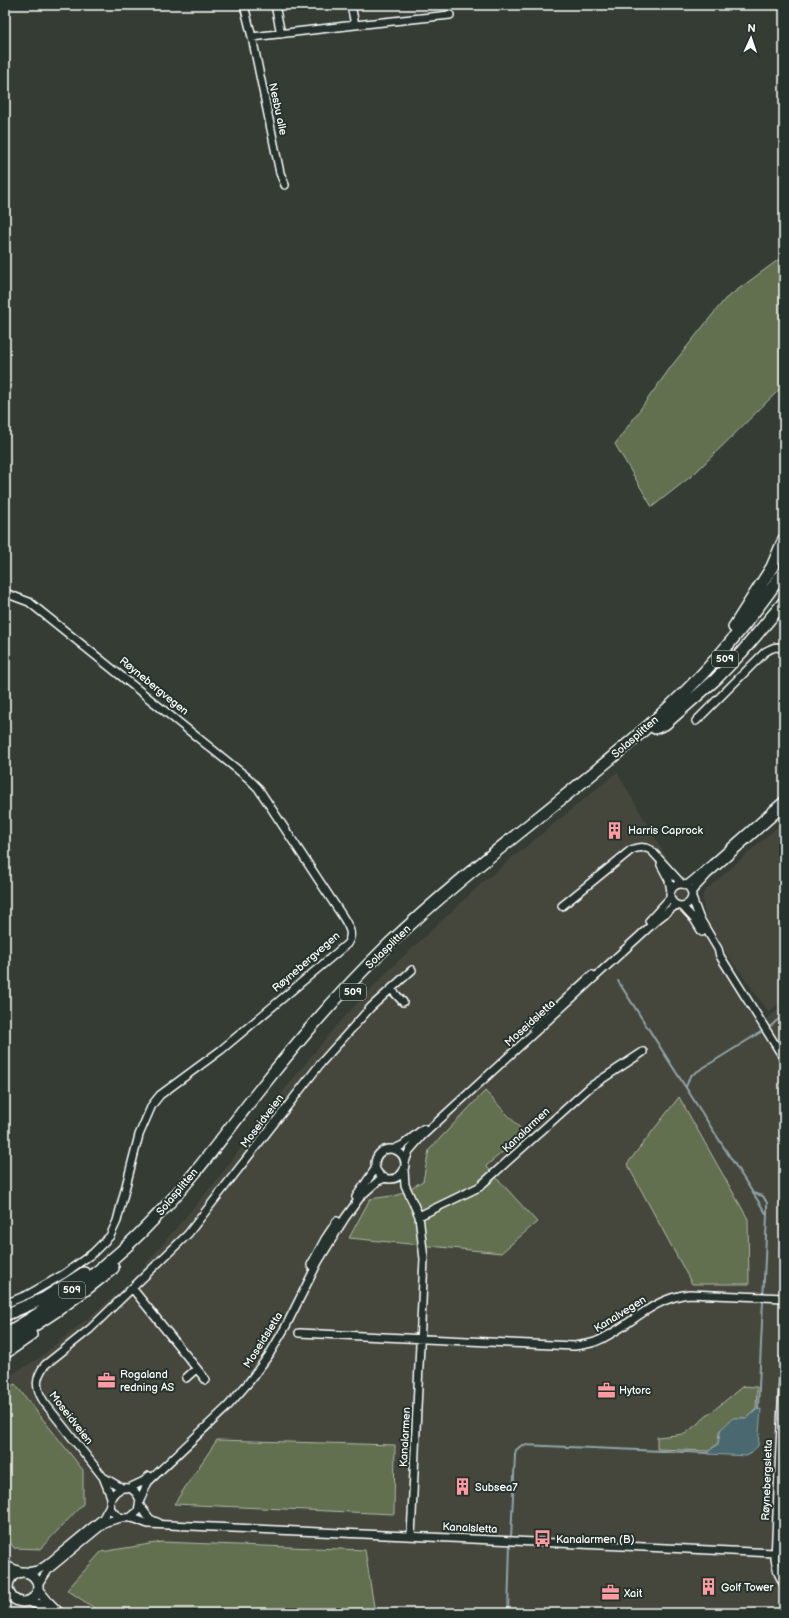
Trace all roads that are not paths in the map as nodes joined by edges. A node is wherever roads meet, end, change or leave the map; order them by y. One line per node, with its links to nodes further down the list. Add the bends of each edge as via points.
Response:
1 (244, 5): 7 (street, Nesbu alle)
2 (275, 5): 6 (street)
3 (350, 5): 5 (street)
4 (450, 15): 5 (street)
5 (355, 25): 6 (street)
6 (281, 34): 7 (street)
7 (252, 38): 8 (street, Nesbu alle, via 280,173)
8 (285, 185)
9 (784, 539): 15 (highway, 509, via 772,566 735,625)
10 (784, 570): 15 (highway, Solasplitten / 509, via 730,642)
11 (784, 582): 17 (highway, Solasplitten / 509, via 736,647 696,690)
12 (5, 593): 43 (street, Røynebergvegen, via 35,606 248,778 258,788 350,928 351,937 347,944 221,1050 160,1095 152,1105 139,1135 117,1221 110,1236 93,1253 64,1274)
13 (784, 602): 17 (highway, 509, via 716,679 665,724)
14 (784, 649): 16 (street, via 778,646 765,652)
15 (685, 691): 39 (highway, Solasplitten / 509, via 635,737 450,890 390,944 314,1023 177,1194)
16 (696, 721)
17 (655, 728): 41 (highway, Solasplitten / 509, via 394,950 320,1028 209,1167 158,1226)
18 (784, 800): 21 (street)
19 (784, 807): 23 (street, via 707,875)
20 (658, 857): 21 (street); 22 (street, via 669,880); 24 (street, via 647,848 637,847 631,850)
21 (684, 884): 22 (street, via 675,885); 23 (street)
22 (670, 894): 25 (street, via 672,902); 32 (street, Moseidsletta, via 655,916 535,1027 418,1133)
23 (692, 894): 25 (street, via 688,904); 26 (street, via 699,917)
24 (562, 906)
25 (679, 906): 26 (street, via 694,919); 33 (street, Moseidsletta, via 658,919 422,1136 409,1151)
26 (720, 956): 31 (street)
27 (412, 970): 28 (street, Moseidveien)
28 (391, 989): 29 (street); 40 (street, Moseidveien, via 371,1007 321,1063 188,1234)
29 (403, 1002)
30 (643, 1052): 38 (street, Kanalarmen, via 590,1087 479,1187)
31 (784, 1059)
32 (394, 1149): 33 (street, via 401,1154); 34 (street, via 386,1149 379,1153)
33 (405, 1162): 35 (street)
34 (375, 1169): 36 (street, via 380,1176); 55 (street, Moseidsletta, via 325,1239 282,1324 246,1379 225,1403 144,1481)
35 (404, 1170): 36 (street, via 399,1176); 37 (street, Kanalarmen)
36 (388, 1178): 37 (street, Kanalarmen, via 404,1186); 57 (street, Moseidsletta, via 378,1181 345,1218 318,1262 286,1326 249,1382 223,1411 148,1482)
37 (408, 1191): 38 (street, Kanalarmen)
38 (419, 1216): 47 (street, Kanalarmen, via 424,1259)
39 (134, 1239): 44 (highway, 509, via 45,1298); 46 (highway, Solasplitten / 509, via 73,1290)
40 (132, 1288): 51 (street); 54 (street, Moseidveien, via 90,1329 45,1365 37,1381 37,1389 44,1402)
41 (78, 1296): 48 (highway, Solasplitten / 509); 49 (highway, 509, via 56,1316)
42 (784, 1298): 47 (street, Kanalvegen, via 676,1295 654,1305 605,1337 579,1345)
43 (5, 1304)
44 (5, 1315)
45 (299, 1333): 47 (street)
46 (5, 1334)
47 (420, 1339): 62 (street, Kanalarmen)
48 (5, 1343)
49 (5, 1353)
50 (784, 1359): 63 (street, Røynebergsletta)
51 (196, 1369): 52 (street); 53 (street)
52 (186, 1378)
53 (206, 1380)
54 (103, 1477): 55 (street); 56 (street)
55 (125, 1488): 56 (street); 57 (street, via 134,1490)
56 (111, 1497): 58 (street)
57 (140, 1503): 60 (street); 61 (street, via 150,1518)
58 (110, 1505): 59 (street); 65 (street, via 103,1518 46,1565 38,1570)
59 (121, 1518): 60 (street); 68 (street, via 106,1522 49,1569)
60 (130, 1518): 61 (street, Kanalsletta, via 148,1524)
61 (165, 1525): 62 (street, Kanalsletta)
62 (411, 1536): 63 (street, Kanalsletta)
63 (775, 1553): 67 (street, Røynebergsletta, via 776,1565)
64 (5, 1566): 65 (street)
65 (24, 1572): 66 (street); 68 (street, via 34,1577)
66 (7, 1580): 69 (street, via 13,1598 21,1602)
67 (784, 1585)
68 (38, 1587): 69 (street, via 34,1597); 70 (street)
69 (28, 1601): 70 (street)
70 (58, 1612)

